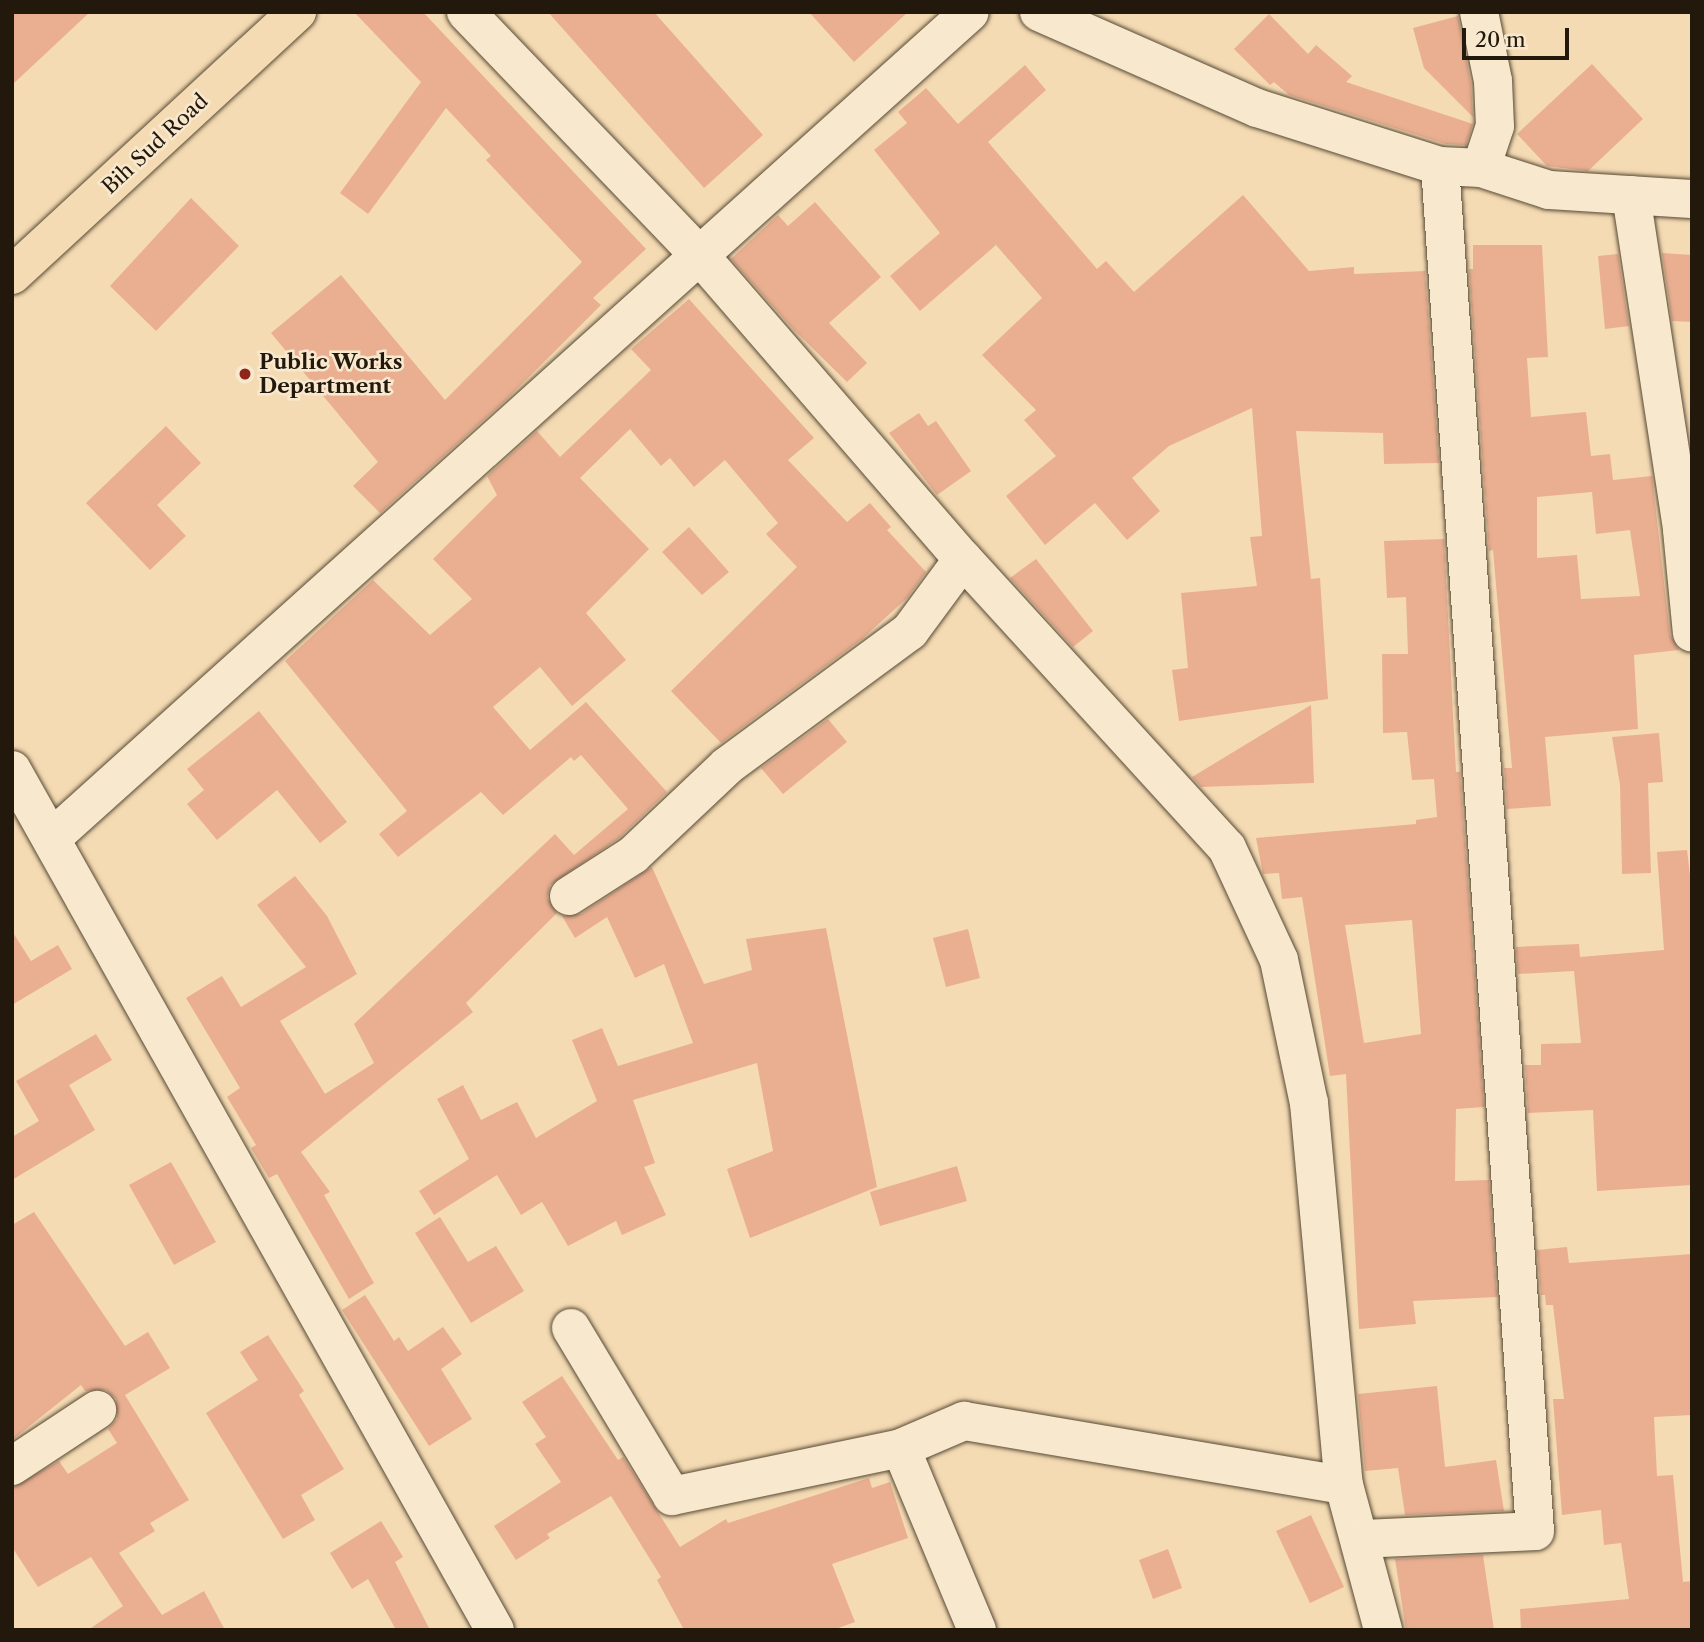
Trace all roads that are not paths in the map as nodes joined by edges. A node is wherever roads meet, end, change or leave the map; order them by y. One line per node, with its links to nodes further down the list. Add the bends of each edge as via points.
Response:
1 (297, 12): 11 (main road, Bih Sud Road)
2 (466, 12): 10 (street)
3 (970, 12): 10 (street)
4 (1039, 12): 6 (street, via 1257,108)
5 (1479, 12): 7 (street, via 1493,81 1495,126)
6 (1440, 166): 7 (street); 22 (street, via 1535,1531)
7 (1481, 168): 8 (street, via 1549,190)
8 (1631, 195): 9 (street); 13 (street, via 1682,530)
9 (1692, 199)
10 (701, 257): 12 (street); 15 (street)
11 (12, 275)
12 (963, 559): 16 (street, via 910,631 727,766 633,855); 21 (street, via 1227,848 1279,960 1309,1103)
13 (1692, 633)
14 (12, 770): 15 (street)
15 (53, 837): 23 (street)
16 (569, 896)
17 (571, 1328): 19 (street, via 672,1496)
18 (97, 1410): 20 (street)
19 (901, 1448): 21 (street, via 964,1422); 24 (street)
20 (12, 1466)
21 (1344, 1485): 22 (street)
22 (1361, 1539): 25 (street)
23 (495, 1630)
24 (976, 1630)
25 (1383, 1630)

